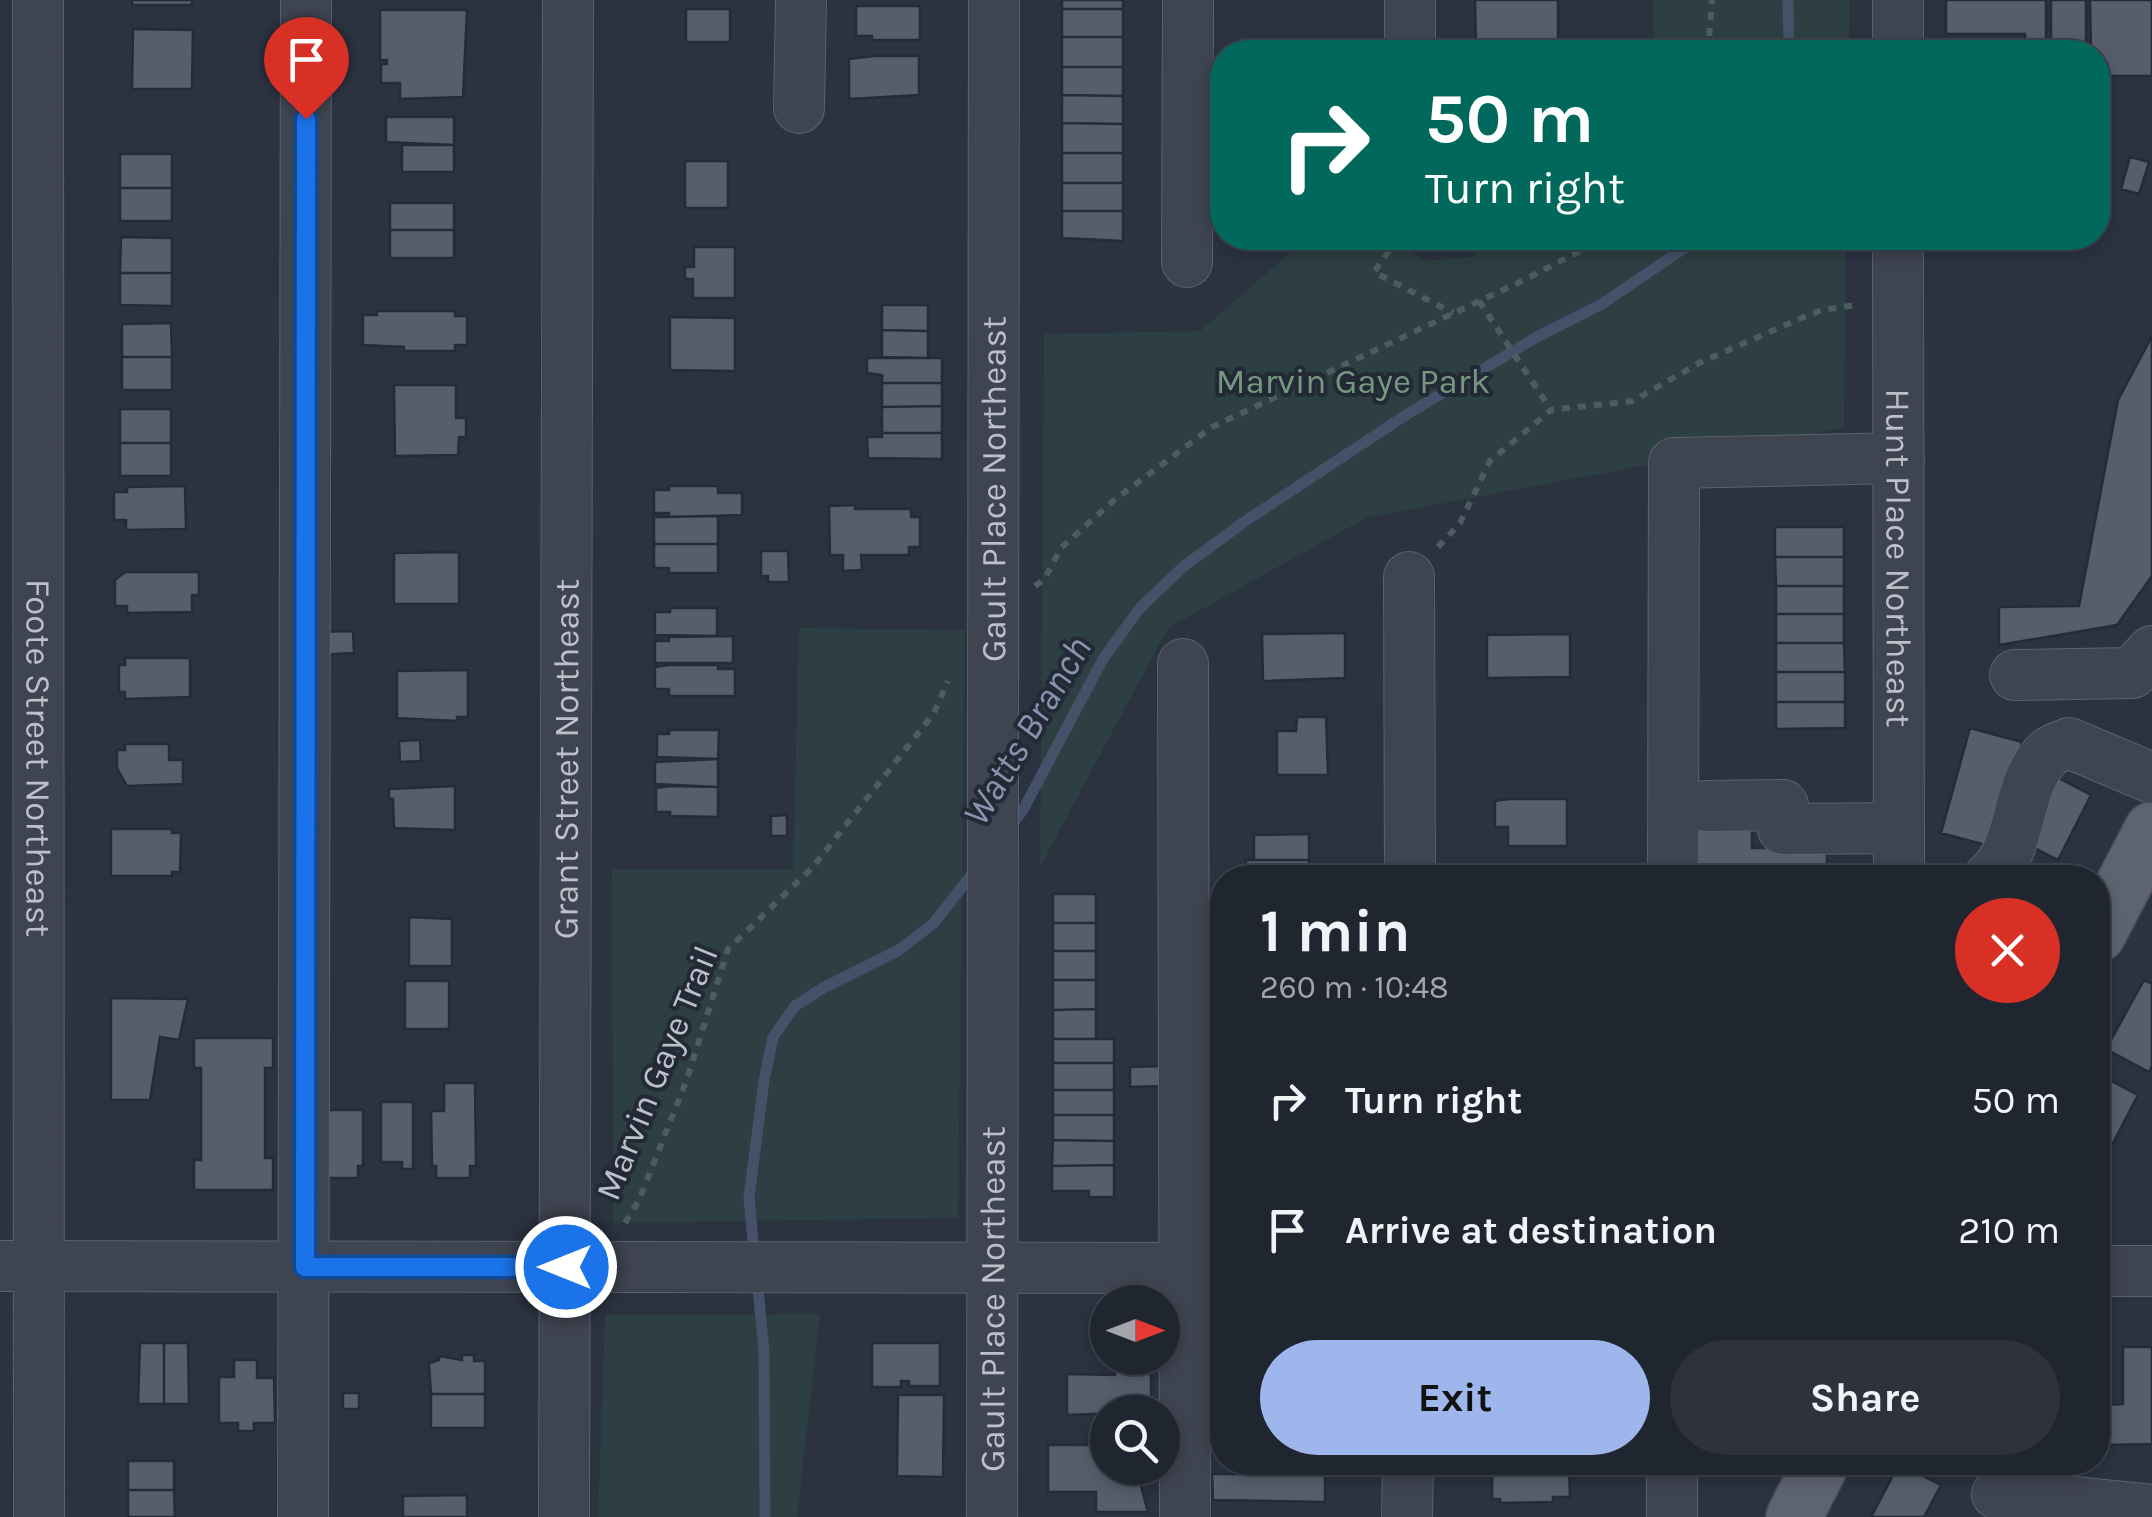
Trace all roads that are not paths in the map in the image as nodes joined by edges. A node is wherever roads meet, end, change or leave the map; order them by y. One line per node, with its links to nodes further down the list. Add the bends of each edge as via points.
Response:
1 (38, 0): 28 (street, Foote Street Northeast)
2 (306, 0): 29 (street)
3 (568, 0): 30 (street, Grant Street Northeast)
4 (801, 0): 11 (street)
5 (994, 0): 31 (street, Gault Place Northeast)
6 (1188, 0): 13 (street)
7 (1410, 0): 9 (street)
8 (1898, 0): 10 (street)
9 (1410, 40)
10 (1898, 40)
11 (799, 108)
12 (1898, 250): 14 (street, Hunt Place Northeast)
13 (1187, 262)
14 (1899, 458): 21 (street, Hunt Place Northeast); 24 (street, via 1674,463)
15 (1409, 577): 23 (street)
16 (2152, 651): 18 (street, via 2132,674)
17 (1182, 664): 32 (street)
18 (2015, 676)
19 (2152, 778): 26 (street, via 2069,743 2048,753 2026,790)
20 (1706, 806): 21 (street, via 1783,804 1783,829)
21 (1899, 828): 25 (street, Hunt Place Northeast)
22 (2152, 830): 27 (main road)
23 (1410, 865)
24 (1673, 865)
25 (1899, 865)
26 (2011, 865)
27 (2110, 902)
28 (19, 1266): 29 (street); 40 (street, Foote Street Northeast)
29 (305, 1267): 30 (street); 41 (street)
30 (566, 1267): 31 (street); 42 (street, Grant Street Northeast)
31 (992, 1267): 32 (street); 43 (street, Gault Place Northeast)
32 (1204, 1268): 44 (street)
33 (2110, 1271): 34 (street)
34 (2152, 1271)
35 (1408, 1475): 45 (street)
36 (1672, 1475): 46 (street)
37 (1815, 1475): 47 (main road)
38 (2000, 1491): 39 (street)
39 (2152, 1510)
40 (39, 1517)
41 (303, 1517)
42 (564, 1517)
43 (992, 1517)
44 (1185, 1517)
45 (1408, 1517)
46 (1672, 1517)
47 (1794, 1517)

